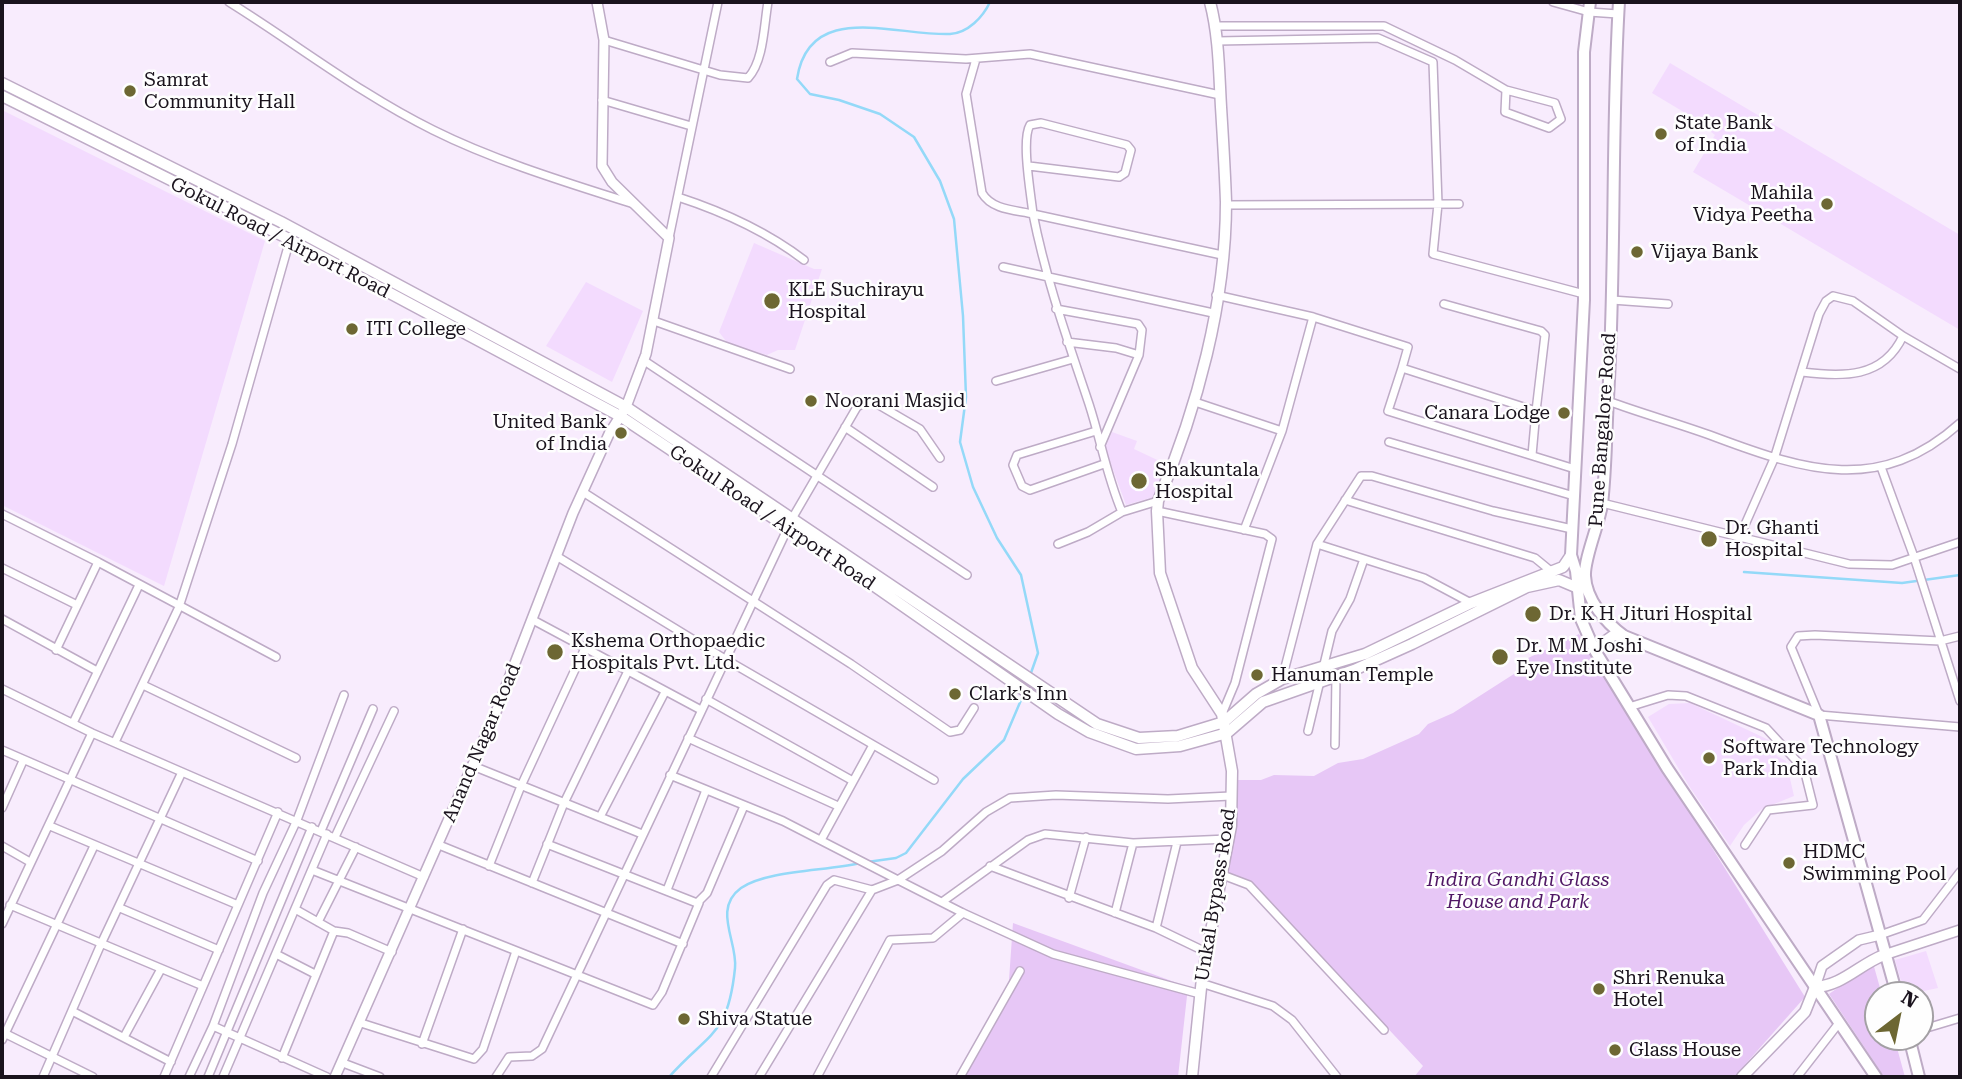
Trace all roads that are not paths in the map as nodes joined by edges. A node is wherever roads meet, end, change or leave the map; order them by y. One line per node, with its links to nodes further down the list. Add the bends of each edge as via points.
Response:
1 (229, 2): 24 (street, via 336,75 436,132)
2 (597, 2): 11 (street)
3 (718, 2): 15 (street)
4 (768, 2): 15 (street, via 753,73 748,78)
5 (1210, 2): 10 (main road)
6 (1553, 2): 8 (street)
7 (1619, 2): 9 (main road, Pune Bangalore Road)
8 (1590, 7): 9 (street); 36 (main road, Pune Bangalore Road, via 1584,52)
9 (1618, 14): 38 (main road, Pune Bangalore Road)
10 (1215, 26): 12 (main road); 17 (street, via 1384,26)
11 (604, 40): 15 (street); 20 (street)
12 (1217, 41): 18 (main road); 25 (street, via 1378,38 1433,62)
13 (976, 59): 14 (street, via 865,52 841,55); 18 (street, via 1030,54); 28 (street, via 966,94 982,193 997,207)
14 (830, 62)
15 (702, 70): 21 (street)
16 (2, 83): 29 (main road, Gokul Road / Airport Road)
17 (1506, 90): 17 (street, via 1555,103 1561,119 1549,128 1505,112)
18 (1220, 95): 27 (main road)
19 (2, 96): 31 (main road, Gokul Road / Airport Road)
20 (602, 100): 21 (street); 24 (street, via 602,166 612,183)
21 (691, 126): 23 (street)
22 (1029, 166): 22 (street, via 1027,129 1035,123 1122,143 1131,150 1125,173 1119,177); 28 (street)
23 (678, 197): 30 (street); 33 (street, via 778,240)
24 (635, 204): 30 (street)
25 (1438, 204): 26 (street); 27 (street); 36 (street, via 1433,254)
26 (1459, 204)
27 (1226, 205): 32 (main road)
28 (1033, 214): 32 (street); 35 (street)
29 (293, 228): 31 (street); 58 (main road, Gokul Road / Airport Road)
30 (668, 238): 44 (street, Anand Nagar Road)
31 (289, 240): 58 (main road, Gokul Road / Airport Road); 102 (street, via 232,444)
32 (1222, 255): 37 (main road)
33 (804, 260)
34 (1003, 267): 35 (street)
35 (1046, 277): 41 (street); 42 (street)
36 (1584, 294): 70 (main road, Pune Bangalore Road)
37 (1216, 295): 42 (main road); 43 (street)
38 (1612, 300): 40 (street); 55 (main road, Pune Bangalore Road)
39 (1444, 304): 57 (street, via 1545,335)
40 (1668, 304)
41 (1056, 309): 46 (street); 47 (street, via 1138,324 1142,330)
42 (1213, 313): 56 (main road)
43 (1313, 317): 50 (street, via 1408,347); 62 (street)
44 (654, 321): 49 (street, Anand Nagar Road); 51 (street)
45 (1903, 336): 52 (street); 53 (street, via 1891,355 1866,370 1842,377); 53 (street, via 1853,301 1833,296 1819,314)
46 (1067, 342): 47 (street); 48 (street)
47 (1139, 355): 64 (street)
48 (1073, 359): 54 (street); 61 (street)
49 (643, 360): 58 (street, Anand Nagar Road); 71 (street)
50 (1402, 368): 57 (street); 65 (street, via 1388,411)
51 (790, 369)
52 (1960, 369)
53 (1802, 372): 67 (street)
54 (996, 381)
55 (1608, 401): 67 (street); 76 (main road, Pune Bangalore Road)
56 (1195, 402): 62 (street); 77 (main road)
57 (1536, 411): 65 (street)
58 (623, 412): 73 (street, Anand Nagar Road); 80 (main road, Gokul Road / Airport Road); 81 (main road, Gokul Road / Airport Road)
59 (1960, 422): 69 (street, via 1934,445)
60 (845, 427): 66 (street, via 861,403 872,401 919,429); 71 (street); 72 (street)
61 (1096, 431): 64 (street); 68 (street, via 1017,455 1013,465 1021,486 1030,490)
62 (1282, 431): 83 (street)
63 (1389, 442): 74 (street)
64 (1100, 447): 68 (street)
65 (1532, 455): 70 (street)
66 (940, 458)
67 (1774, 459): 69 (street, via 1830,471); 84 (street)
68 (1104, 464): 78 (street)
69 (1881, 467): 90 (street)
70 (1575, 469): 74 (main road, Pune Bangalore Road)
71 (817, 473): 80 (street); 95 (street)
72 (933, 487)
73 (583, 492): 89 (street, Anand Nagar Road); 99 (street)
74 (1574, 496): 82 (main road, Pune Bangalore Road)
75 (1345, 500): 82 (street, via 1357,480 1366,475); 87 (street); 96 (street, via 1535,558)
76 (1602, 503): 84 (street); 94 (main road, Pune Bangalore Road)
77 (1158, 506): 78 (street); 83 (street); 131 (main road, Unkal Bypass Road, via 1160,573 1182,645)
78 (1122, 512): 86 (street)
79 (2, 514): 92 (street)
80 (793, 517): 81 (street); 134 (main road, Gokul Road / Airport Road, via 1065,702)
81 (787, 528): 99 (street); 134 (main road, Gokul Road / Airport Road, via 1058,714)
82 (1572, 529): 88 (main road, Pune Bangalore Road)
83 (1244, 530): 131 (street, via 1270,536 1273,543)
84 (1740, 536): 90 (street, via 1849,564 1892,565)
85 (1960, 542): 90 (street)
86 (1058, 544)
87 (1317, 544): 91 (street); 117 (street)
88 (1571, 555): 94 (main road, Pune Bangalore Road); 96 (main road, Gokul Road / Airport Road, via 1567,564)
89 (558, 557): 104 (street, Anand Nagar Road); 112 (street)
90 (1914, 557): 107 (street)
91 (1364, 559): 100 (street, via 1424,578); 113 (street, via 1332,631)
92 (98, 562): 97 (street); 101 (street)
93 (2, 568): 101 (street)
94 (1581, 573): 96 (main road, Gokul Road / Airport Road); 98 (main road, Pune Bangalore Road); 105 (main road, Pune Bangalore Road, via 1599,611)
95 (967, 575)
96 (1546, 576): 98 (main road); 100 (main road, Gokul Road / Airport Road); 116 (main road, Gokul Road / Airport Road, via 1412,644)
97 (139, 585): 102 (street); 114 (street)
98 (1578, 588): 109 (main road, Pune Bangalore Road, via 1581,619)
99 (753, 601): 112 (street); 126 (street, via 950,733 960,730)
100 (1471, 603): 113 (main road, Gokul Road / Airport Road, via 1365,654)
101 (77, 605): 110 (street)
102 (179, 607): 111 (street); 119 (street)
103 (2, 619): 110 (street)
104 (533, 620): 108 (street); 145 (street, Anand Nagar Road)
105 (1624, 636): 109 (main road, via 1614,635); 130 (main road, Pune Bangalore Road)
106 (1960, 636): 107 (street)
107 (1940, 641): 124 (street); 130 (street, via 1798,636 1791,647)
108 (585, 648): 115 (street); 151 (street)
109 (1594, 649): 125 (main road, Pune Bangalore Road)
110 (56, 650): 114 (street)
111 (276, 657)
112 (725, 659): 123 (street); 140 (street)
113 (1324, 668): 117 (main road, Gokul Road / Airport Road); 118 (street)
114 (97, 671): 132 (street)
115 (628, 671): 121 (street); 154 (street)
116 (1336, 675): 118 (main road, Gokul Road / Airport Road); 141 (street)
117 (1282, 679): 131 (main road, Gokul Road / Airport Road)
118 (1321, 680): 135 (street); 137 (main road, Gokul Road / Airport Road, via 1263,702)
119 (143, 685): 139 (street); 143 (street)
120 (2, 689): 132 (street)
121 (665, 692): 128 (street); 160 (street)
122 (344, 695): 161 (street)
123 (706, 699): 128 (street); 149 (street)
124 (1960, 701)
125 (1629, 707): 173 (street, via 1668,695 1695,699 1766,728 1801,764 1813,805 1768,810); 226 (main road, Pune Bangalore Road)
126 (974, 708)
127 (373, 709): 164 (street)
128 (701, 710): 138 (street)
129 (394, 711): 164 (street)
130 (1819, 715): 133 (street); 210 (main road)
131 (1223, 718): 134 (main road, Gokul Road / Airport Road, via 1178,736 1139,738); 137 (main road, Unkal Bypass Road)
132 (73, 723): 136 (street)
133 (1960, 727)
134 (1095, 729): 137 (main road, Gokul Road / Airport Road, via 1136,749 1180,746)
135 (1308, 731)
136 (92, 733): 139 (street); 150 (street)
137 (1227, 733): 153 (main road, Unkal Bypass Road)
138 (688, 738): 147 (street); 156 (street)
139 (115, 742): 146 (street)
140 (873, 745): 148 (street); 149 (street)
141 (1335, 745)
142 (2, 751): 144 (street)
143 (296, 758)
144 (23, 761): 150 (street); 157 (street)
145 (473, 766): 151 (street); 172 (street, Anand Nagar Road)
146 (182, 772): 158 (street); 159 (street)
147 (670, 775): 152 (street); 165 (street)
148 (934, 780)
149 (853, 781): 156 (street)
150 (71, 782): 159 (street); 162 (street)
151 (521, 786): 154 (street); 180 (street)
152 (706, 789): 155 (street); 190 (street)
153 (1231, 796): 167 (main road, Unkal Bypass Road); 188 (street, via 1010,798)
154 (564, 803): 160 (street); 171 (street)
155 (744, 806): 168 (street); 194 (street)
156 (838, 806): 168 (street)
157 (2, 808)
158 (278, 812): 161 (street); 177 (street)
159 (160, 817): 177 (street); 179 (street)
160 (600, 817): 165 (street)
161 (297, 820): 163 (street); 232 (street, via 263,893)
162 (50, 826): 175 (street); 178 (street)
163 (312, 827): 164 (street); 235 (street)
164 (328, 834): 176 (street); 182 (street)
165 (642, 834): 184 (street)
166 (1086, 837): 170 (street); 181 (street, via 1037,836); 192 (street)
167 (1228, 839): 169 (street); 185 (main road, Unkal Bypass Road)
168 (821, 840): 188 (street)
169 (1177, 842): 170 (street); 206 (street)
170 (1133, 843): 201 (street)
171 (547, 844): 184 (street); 189 (street)
172 (439, 845): 180 (street); 186 (street, Anand Nagar Road)
173 (1745, 845)
174 (2, 846): 178 (street)
175 (94, 846): 179 (street); 205 (street)
176 (356, 847): 186 (street); 187 (street)
177 (258, 861): 196 (street)
178 (30, 862): 195 (street)
179 (140, 862): 196 (street); 197 (street)
180 (489, 866): 189 (street)
181 (990, 866): 192 (street); 193 (street)
182 (312, 870): 187 (street); 199 (street)
183 (1960, 872): 210 (street, via 1923,920)
184 (624, 873): 190 (street); 200 (street)
185 (1220, 874): 216 (main road, Unkal Bypass Road); 234 (street, via 1249,885)
186 (424, 877): 198 (street, Anand Nagar Road)
187 (339, 880): 198 (street); 203 (street)
188 (898, 880): 191 (street); 193 (street)
189 (532, 883): 200 (street)
190 (667, 890): 194 (street)
191 (872, 890): 257 (street, via 828,883); 258 (street)
192 (1069, 898): 201 (street)
193 (942, 902): 202 (street)
194 (699, 903): 212 (street)
195 (10, 905): 204 (street); 205 (street)
196 (238, 905): 213 (street)
197 (120, 908): 211 (street); 213 (street)
198 (411, 908): 207 (street); 215 (street, Anand Nagar Road)
199 (295, 909): 203 (street); 217 (street)
200 (605, 912): 212 (street); 222 (street)
201 (1115, 913): 206 (street)
202 (963, 914): 227 (street, via 1063,957); 259 (street, via 933,939 890,940)
203 (318, 922): 209 (street)
204 (2, 924)
205 (56, 926): 211 (street); 236 (street)
206 (1156, 928): 216 (street)
207 (463, 929): 214 (street); 239 (street)
208 (1960, 930): 218 (street)
209 (334, 931): 215 (street); 221 (street)
210 (1880, 934): 218 (main road); 226 (street, via 1859,940 1822,966)
211 (101, 944): 219 (street); 228 (street)
212 (683, 944): 222 (street, via 653,1005)
213 (219, 950): 225 (street)
214 (516, 951): 222 (street); 239 (street, via 480,1056 468,1059)
215 (392, 952): 230 (street, Anand Nagar Road)
216 (1206, 952): 224 (main road, Unkal Bypass Road)
217 (276, 954): 221 (street); 238 (street)
218 (1884, 955): 223 (main road); 226 (main road, via 1831,986)
219 (161, 968): 225 (street); 237 (street)
220 (1020, 971): 260 (street)
221 (315, 974): 241 (street)
222 (576, 974): 256 (street, via 542,1049 532,1056 509,1057)
223 (1892, 981)
224 (1201, 982): 227 (main road, Unkal Bypass Road); 262 (street, via 1273,1006 1292,1020)
225 (203, 986): 243 (street)
226 (1815, 987): 231 (main road); 246 (main road, via 1805,1012)
227 (1200, 994): 261 (main road, Unkal Bypass Road)
228 (72, 1011): 237 (street); 242 (street)
229 (1960, 1018): 233 (street)
230 (361, 1023): 239 (street); 244 (street, Anand Nagar Road)
231 (1839, 1023): 245 (street); 264 (main road)
232 (213, 1026): 235 (street); 250 (street)
233 (1934, 1026)
234 (1384, 1030)
235 (227, 1034): 238 (street); 251 (street)
236 (3, 1035): 242 (street)
237 (124, 1037): 243 (street)
238 (239, 1039): 241 (street); 252 (street)
239 (422, 1044)
240 (1912, 1051): 265 (main road)
241 (282, 1058): 253 (street)
242 (52, 1059): 247 (street); 248 (street)
243 (171, 1062): 249 (street)
244 (343, 1063): 254 (street, Anand Nagar Road); 255 (street)
245 (1807, 1074): 263 (street)
246 (1750, 1075)
247 (43, 1077)
248 (93, 1077)
249 (164, 1077)
250 (189, 1077)
251 (208, 1077)
252 (223, 1077)
253 (327, 1077)
254 (335, 1077)
255 (380, 1077)
256 (496, 1077)
257 (710, 1077)
258 (759, 1077)
259 (817, 1077)
260 (960, 1077)
261 (1192, 1077)
262 (1337, 1077)
263 (1797, 1077)
264 (1876, 1077)
265 (1919, 1077)

